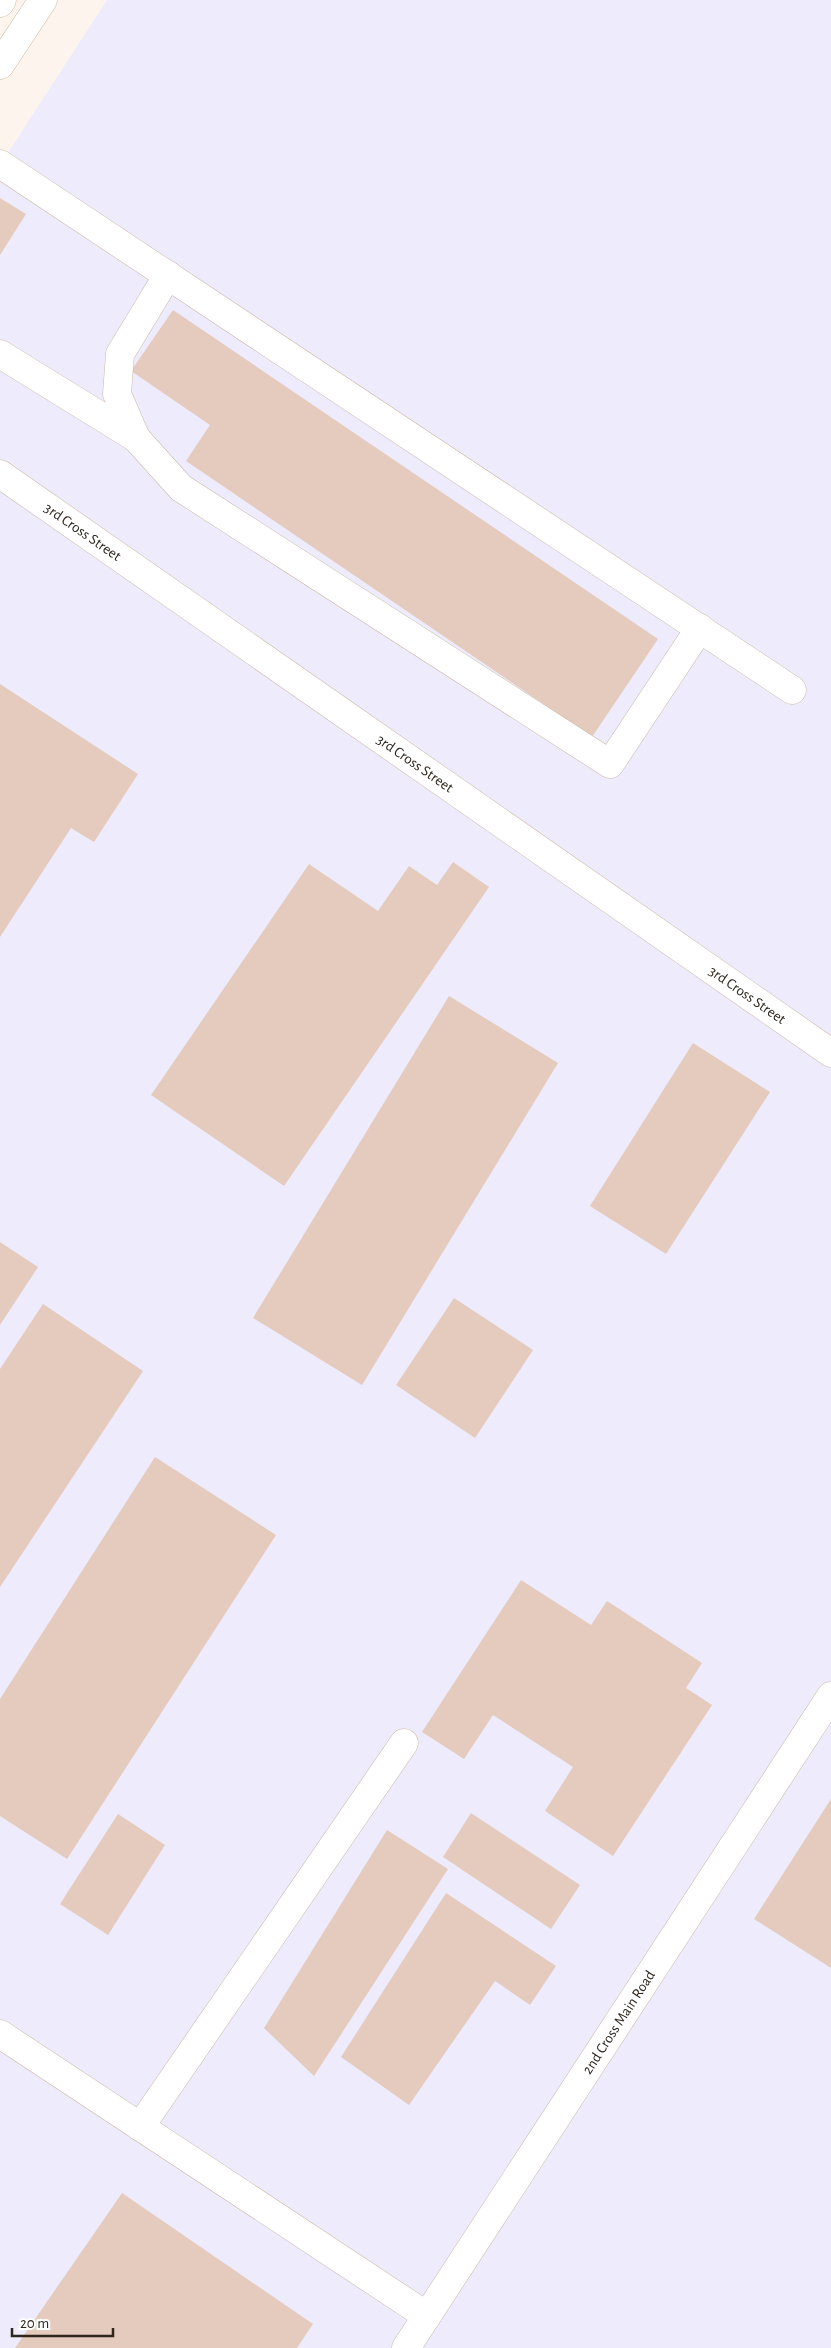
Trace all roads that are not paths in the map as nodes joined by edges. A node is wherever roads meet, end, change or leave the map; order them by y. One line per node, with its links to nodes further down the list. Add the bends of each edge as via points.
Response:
1 (43, 0): 2 (street)
2 (0, 65)
3 (0, 164): 4 (street)
4 (168, 275): 6 (street, via 120,354 117,394); 8 (street)
5 (0, 354): 6 (street)
6 (136, 438): 8 (street, via 181,488 610,764)
7 (0, 474): 10 (street, 3rd Cross Street)
8 (700, 628): 9 (street)
9 (792, 690)
10 (831, 1052)
11 (831, 1696): 15 (street, 2nd Cross Main Road)
12 (404, 1743): 14 (street)
13 (0, 2034): 14 (street)
14 (140, 2127): 15 (street)
15 (427, 2316): 16 (street, 2nd Cross Main Road)
16 (406, 2348)

